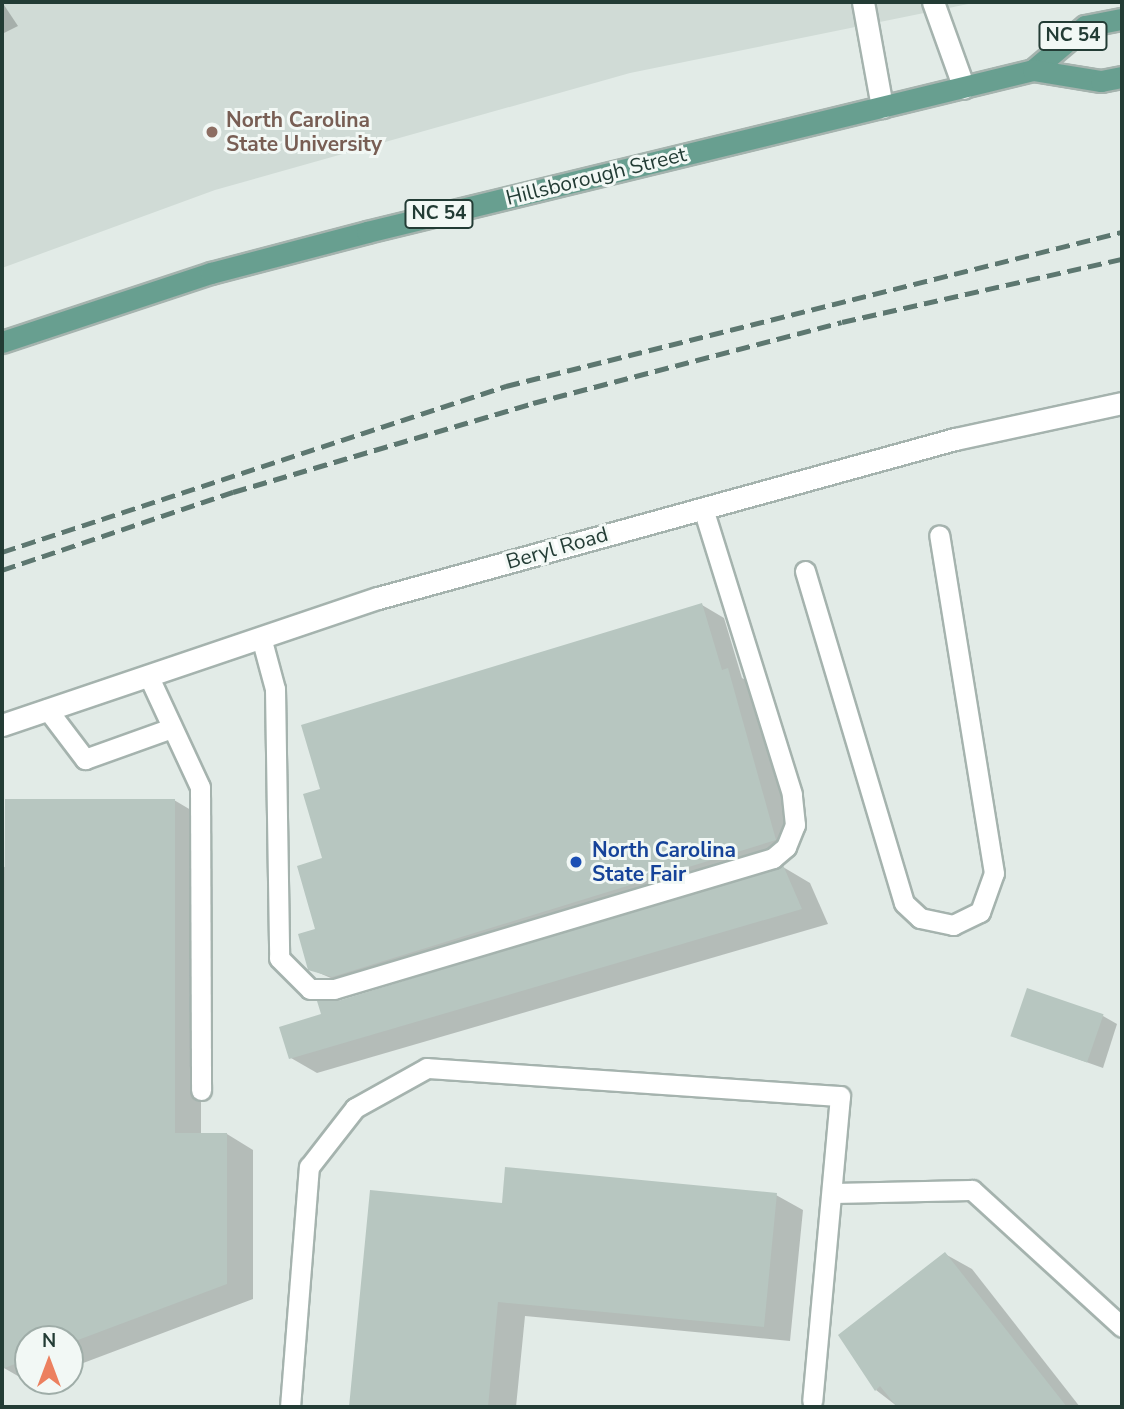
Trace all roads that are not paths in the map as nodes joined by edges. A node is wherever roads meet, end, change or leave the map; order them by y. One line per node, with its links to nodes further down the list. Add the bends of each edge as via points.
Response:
1 (863, 2): 7 (street)
2 (933, 2): 6 (street)
3 (1122, 19): 4 (main road, Hillsborough Street / NC 54, via 1085,26)
4 (1033, 70): 5 (main road, Hillsborough Street / NC 54, via 1101,81); 6 (main road, Hillsborough Street / NC 54)
5 (1122, 77)
6 (964, 88): 7 (main road, Hillsborough Street / NC 54)
7 (882, 107): 8 (main road, Hillsborough Street / NC 54, via 328,242)
8 (2, 342)
9 (1122, 404): 10 (street, Beryl Road, via 956,439)
10 (703, 508): 13 (street, Beryl Road); 13 (lane, via 792,794 795,825 786,847 773,858 334,989 310,989 279,958 275,689)
11 (939, 535): 12 (lane, via 994,873 980,912 953,925 920,918 904,903)
12 (805, 571)
13 (261, 637): 14 (street, Beryl Road)
14 (148, 675): 15 (street, Beryl Road); 17 (lane)
15 (47, 709): 16 (street, Beryl Road); 17 (lane, via 85,759)
16 (2, 725)
17 (169, 729): 18 (lane, via 200,787)
18 (201, 1090)
19 (832, 1193): 20 (lane, via 972,1190); 21 (lane); 22 (lane, via 841,1096 427,1068 355,1108 309,1167)
20 (1122, 1327)
21 (812, 1402)
22 (290, 1407)

